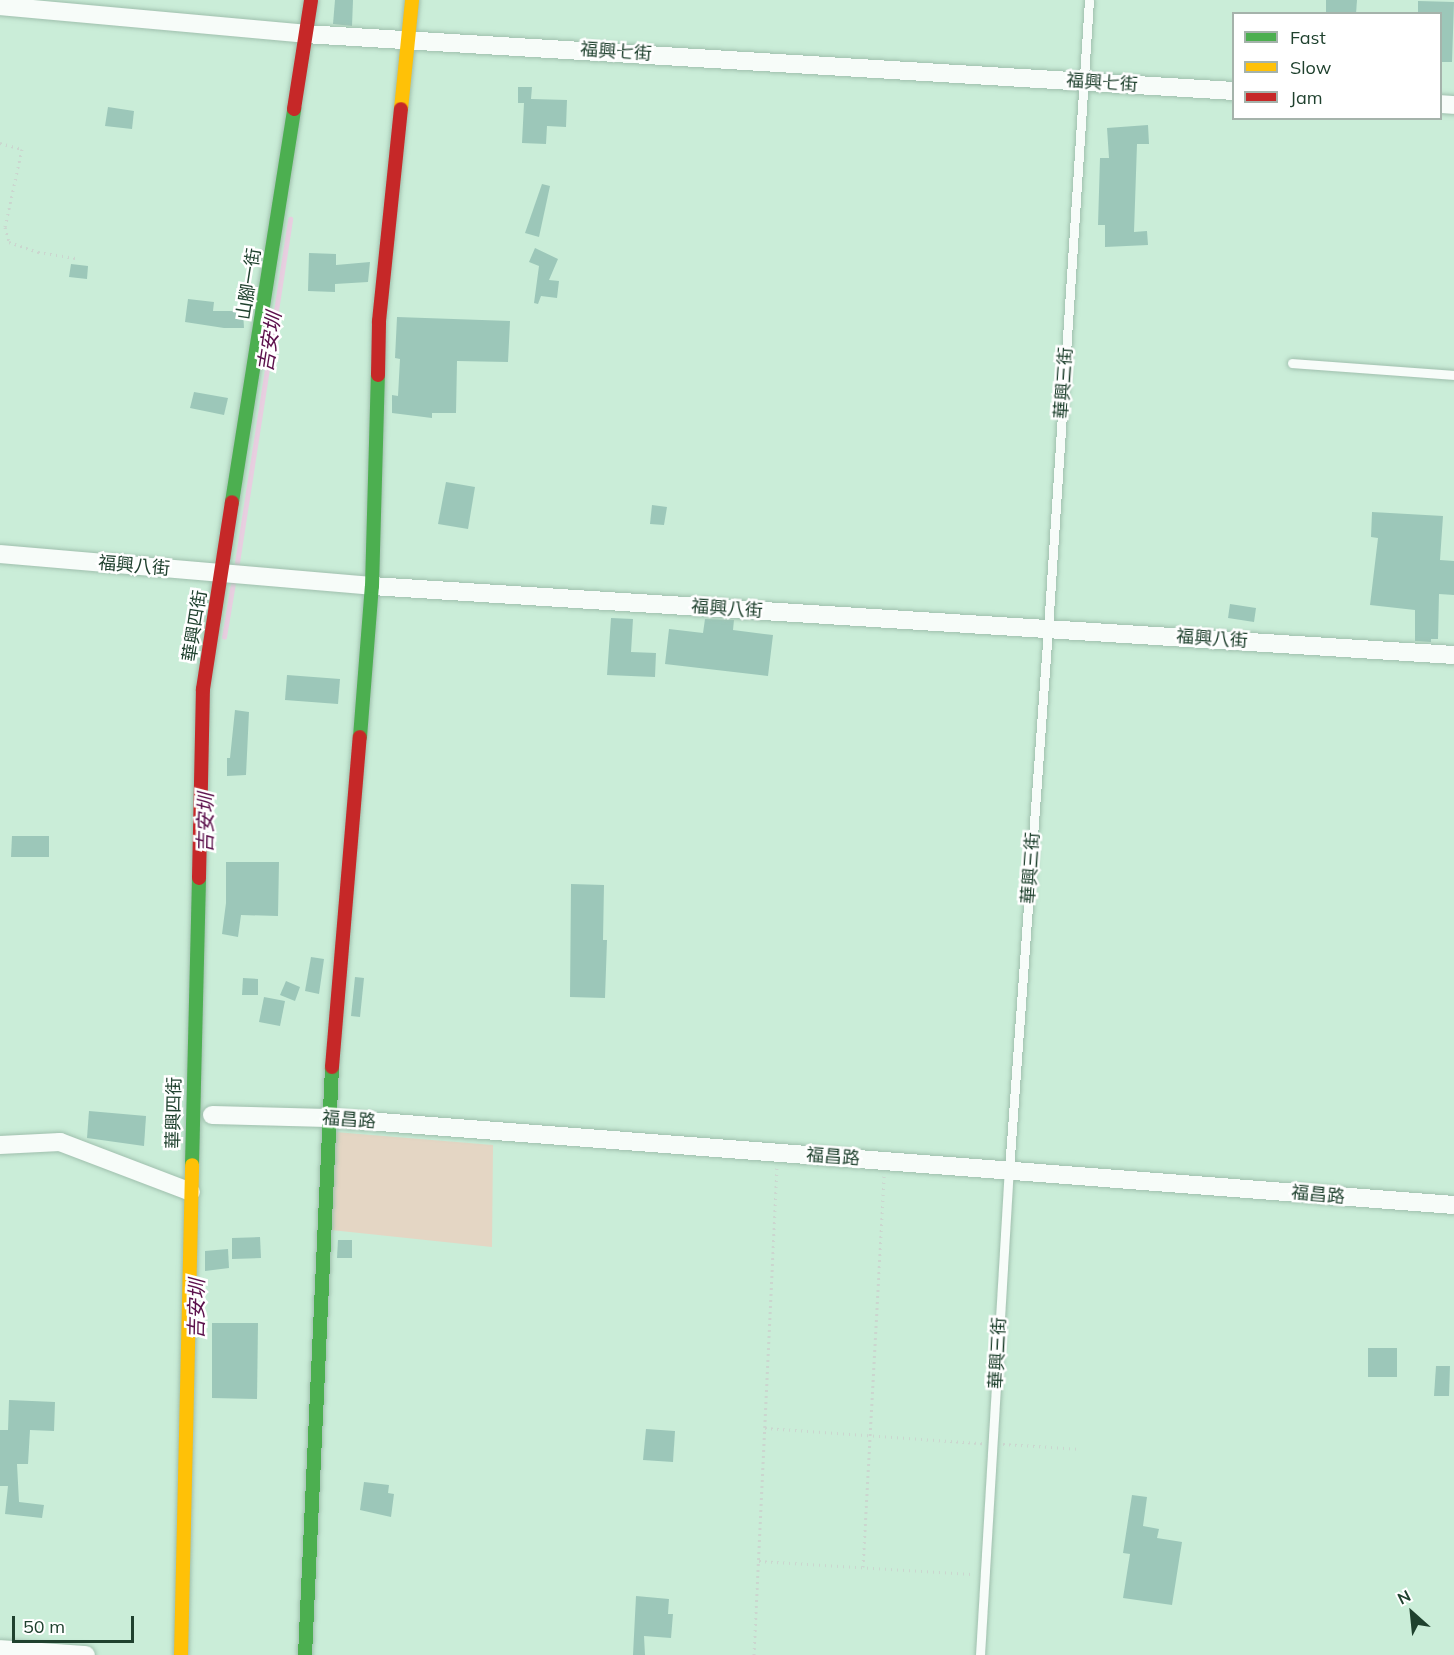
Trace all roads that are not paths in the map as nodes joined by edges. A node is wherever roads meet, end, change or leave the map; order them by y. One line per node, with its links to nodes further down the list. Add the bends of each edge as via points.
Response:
1 (310, 0): 5 (street, 山腳一街)
2 (412, 0): 6 (street)
3 (1089, 0): 7 (lane, 華興三街)
4 (0, 6): 5 (street, 福興七街)
5 (314, 34): 6 (street, 福興七街); 12 (street, 山腳一街)
6 (409, 39): 7 (street, 福興七街); 13 (street, via 379,321)
7 (1084, 81): 8 (street, 福興七街); 14 (lane, 華興三街)
8 (1232, 91)
9 (1292, 363): 10 (lane)
10 (1454, 375)
11 (0, 554): 12 (street, 福興八街)
12 (231, 574): 13 (street, 福興八街); 16 (street, 華興四街, via 203,689)
13 (372, 586): 14 (street, 福興八街); 17 (street)
14 (1048, 629): 15 (street, 福興八街); 19 (lane, 華興三街)
15 (1454, 655)
16 (201, 1112): 17 (street, 福昌路); 20 (street, 華興四街)
17 (328, 1118): 19 (street, 福昌路); 25 (street)
18 (0, 1145): 20 (street, via 60,1142)
19 (1009, 1170): 21 (street, 福昌路); 26 (lane, 華興三街)
20 (191, 1192): 24 (street, 華興四街)
21 (1454, 1205)
22 (0, 1649): 23 (street)
23 (86, 1655)
24 (185, 1655)
25 (305, 1655)
26 (980, 1655)

